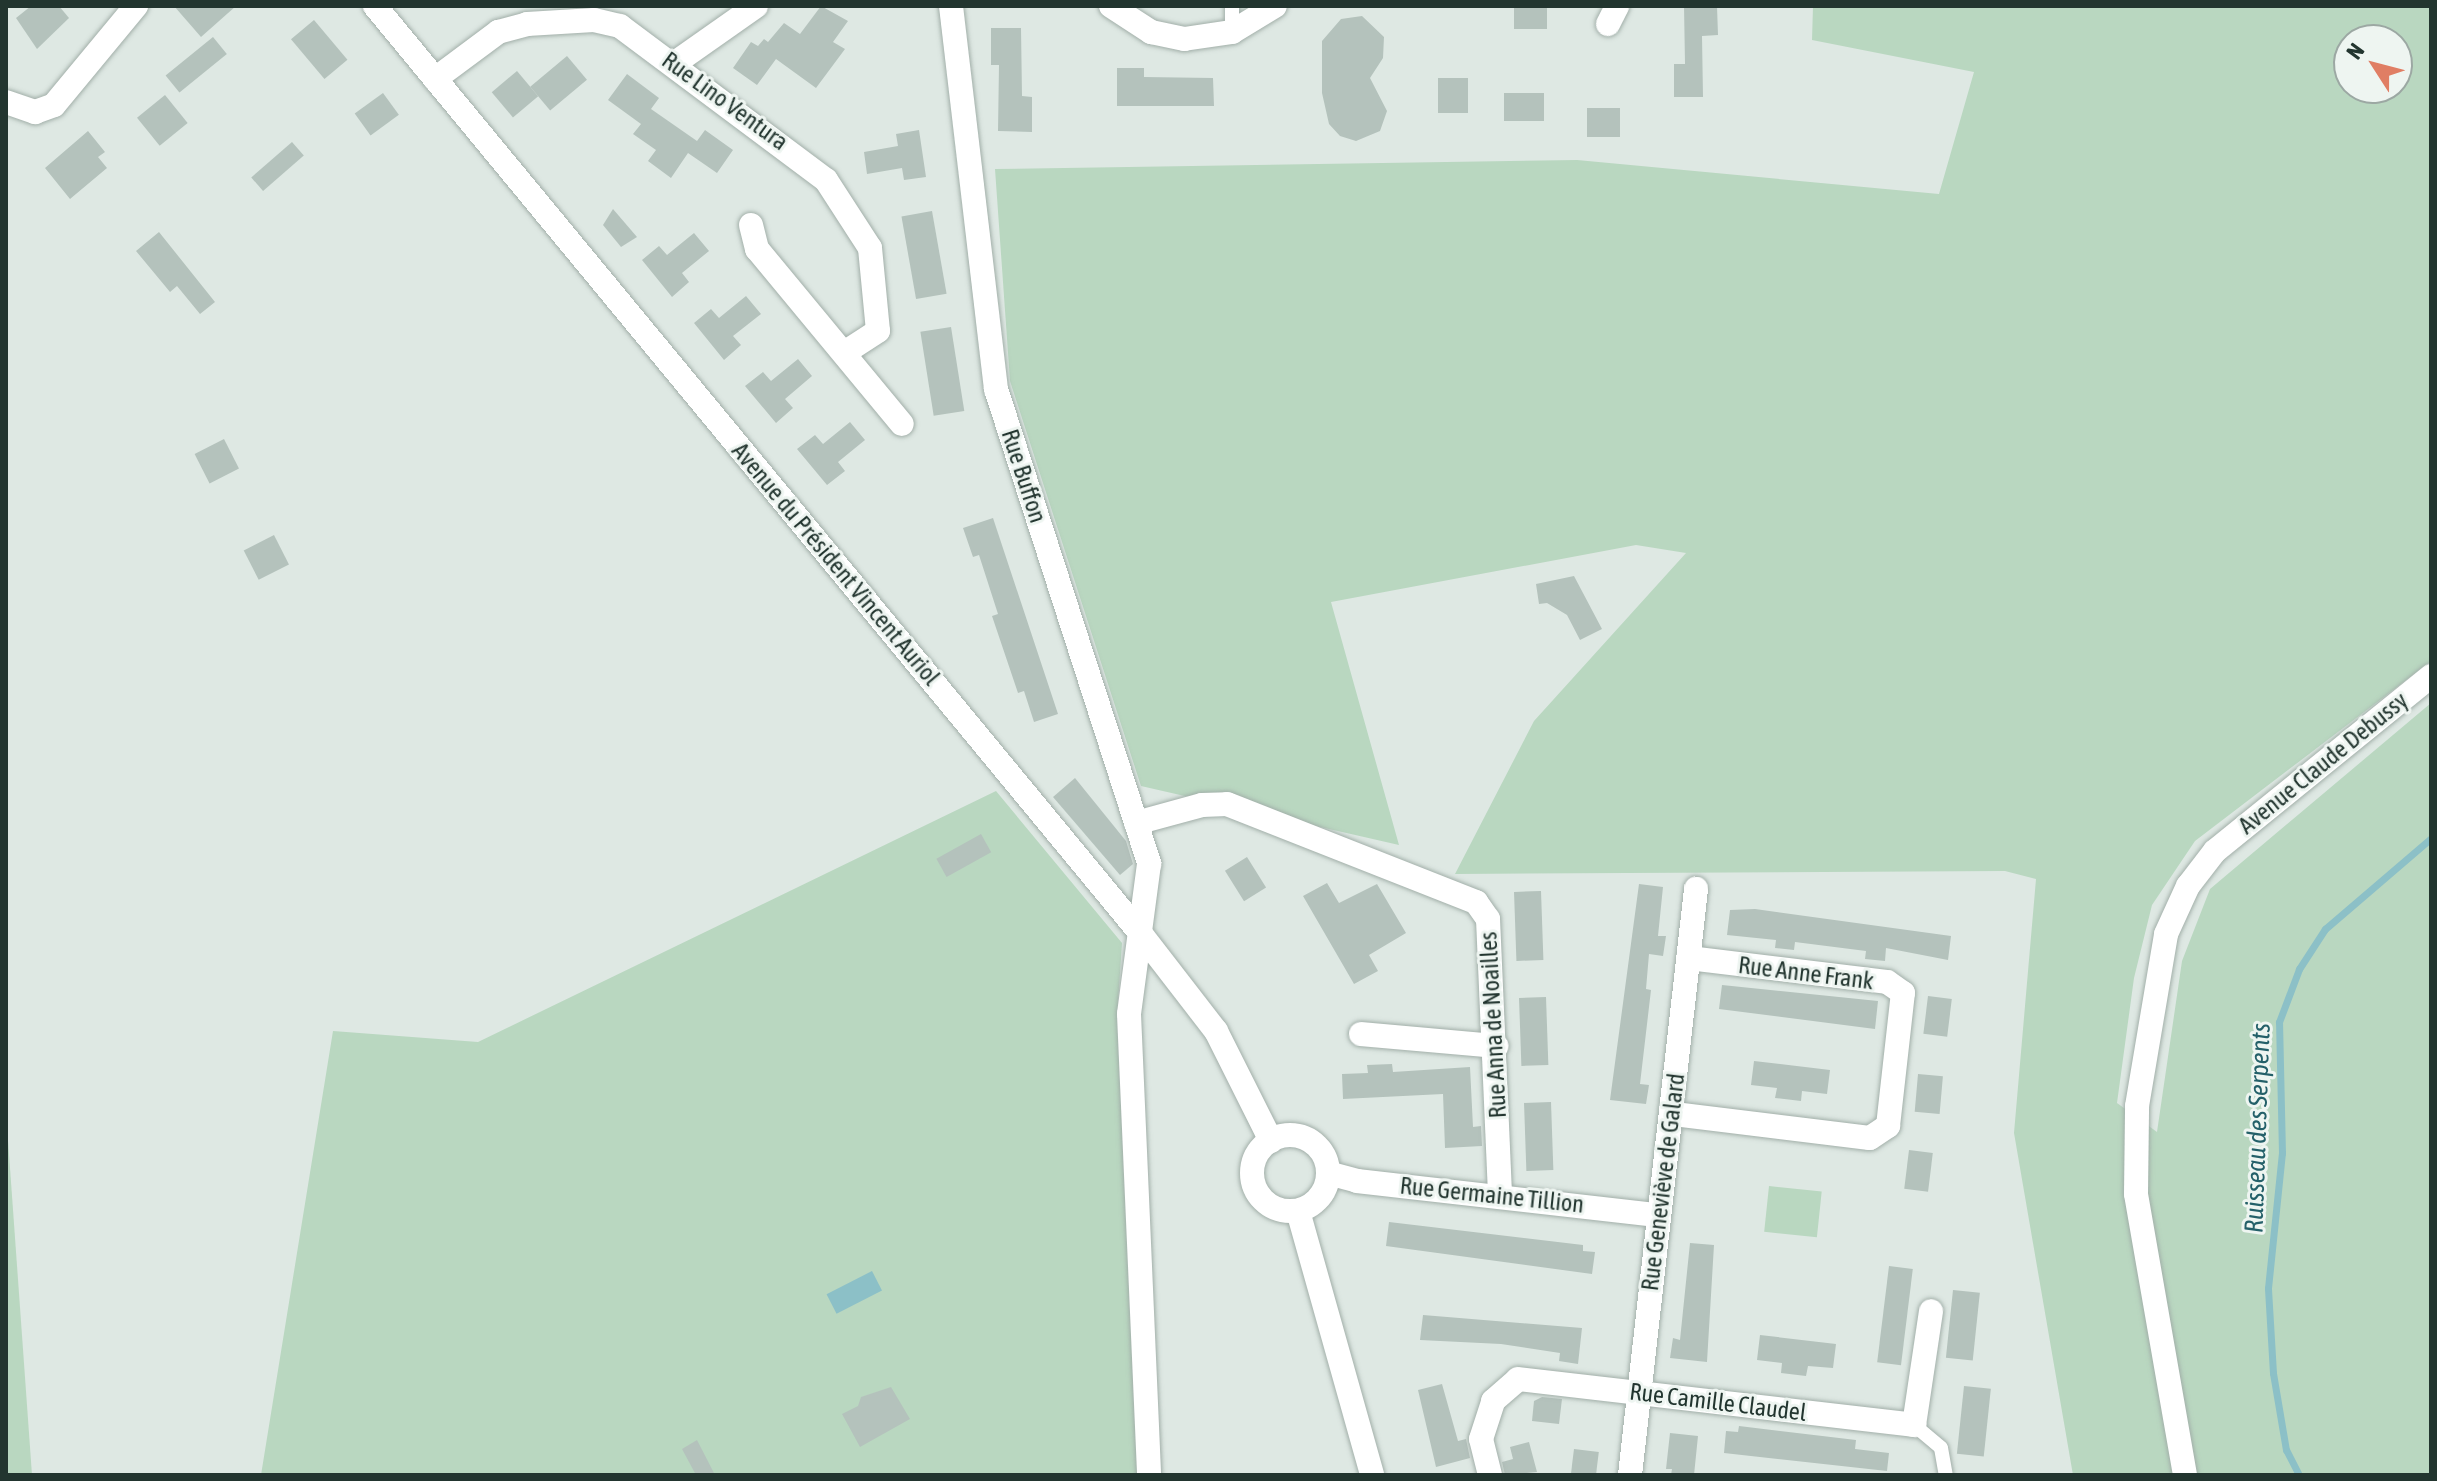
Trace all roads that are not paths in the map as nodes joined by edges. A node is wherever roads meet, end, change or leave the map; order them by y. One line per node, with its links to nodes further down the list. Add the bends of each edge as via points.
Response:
1 (136, 6): 11 (street, via 54,105 35,112)
2 (375, 6): 10 (street, Avenue du Président Vincent Auriol)
3 (756, 6): 9 (street)
4 (951, 6): 16 (street, Rue Buffon, via 996,389)
5 (1111, 6): 8 (street, via 1151,32 1184,39)
6 (1232, 6): 8 (lane)
7 (1275, 6): 8 (street)
8 (1232, 32)
9 (675, 63): 10 (street, Rue Lino Ventura, via 620,26 594,20 527,24 498,32); 13 (street, Rue Lino Ventura, via 802,157 826,180 856,223 870,248 878,331)
10 (435, 79): 18 (street, Avenue du Président Vincent Auriol)
11 (6, 102)
12 (751, 225): 13 (street, via 757,249)
13 (844, 353): 14 (street)
14 (902, 424)
15 (2431, 676): 36 (street, Avenue Claude Debussy, via 2215,851 2188,886 2166,934 2137,1106 2136,1194)
16 (1136, 823): 18 (street, Rue Buffon, via 1149,864); 21 (street, Rue Anna de Noailles, via 1202,805 1227,804 1476,902 1488,919)
17 (1696, 889): 19 (street, Rue Geneviève de Galard)
18 (1141, 934): 23 (street, Avenue du Président Vincent Auriol, via 1216,1031); 31 (street, Rue Buffon, via 1129,1014)
19 (1688, 958): 22 (street, Rue Geneviève de Galard); 22 (street, Rue Anne Frank, via 1887,982 1903,993 1888,1126 1870,1138)
20 (1361, 1034): 21 (street)
21 (1496, 1046): 25 (street, Rue Anna de Noailles)
22 (1674, 1114): 27 (street, Rue Geneviève de Galard)
23 (1271, 1141): 24 (street, via 1304,1137 1321,1151); 26 (street, via 1253,1166 1255,1187 1267,1204)
24 (1328, 1173): 25 (street, Rue Germaine Tillion, via 1357,1181); 26 (street, via 1323,1193)
25 (1500, 1195): 27 (street, Rue Germaine Tillion)
26 (1298, 1211): 32 (street)
27 (1657, 1215): 29 (street, Rue Geneviève de Galard)
28 (1931, 1311): 30 (street)
29 (1638, 1392): 30 (street, Rue Camille Claudel); 33 (street, Rue Camille Claudel, via 1518,1379 1493,1401 1481,1439); 34 (street, Rue Geneviève de Galard)
30 (1914, 1425): 35 (lane, via 1941,1448)
31 (1149, 1475)
32 (1372, 1475)
33 (1490, 1475)
34 (1630, 1475)
35 (1946, 1475)
36 (2185, 1475)

